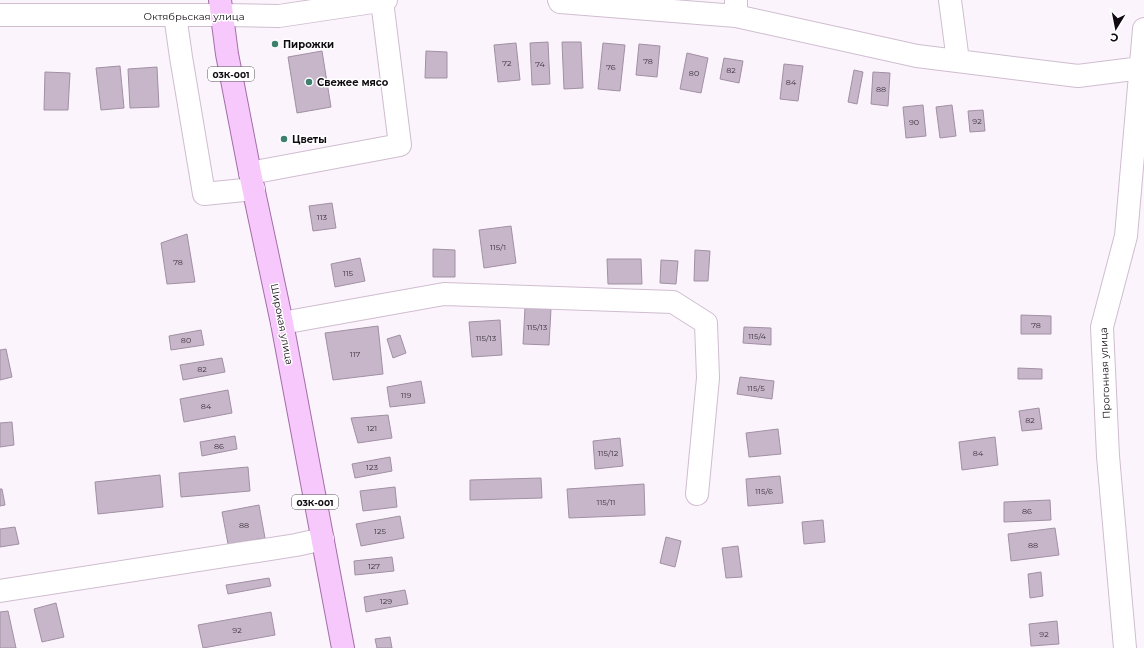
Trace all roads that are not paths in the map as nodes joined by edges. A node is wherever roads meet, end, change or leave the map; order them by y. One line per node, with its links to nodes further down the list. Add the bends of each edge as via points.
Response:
1 (384, 0): 5 (street, Октябрьская улица); 12 (street, via 400,145)
2 (559, 0): 6 (street)
3 (950, 0): 10 (street)
4 (221, 8): 5 (street, Октябрьская улица); 8 (street, Октябрьская улица); 12 (main road, Широкая улица / 03К-001, via 227,54)
5 (278, 8)
6 (736, 8): 10 (street, via 917,56)
7 (0, 15): 8 (street, Октябрьская улица)
8 (175, 15): 12 (street, via 204,194)
9 (1144, 29): 11 (street, Прогонная улица)
10 (958, 61): 11 (street, via 1078,76)
11 (1141, 68): 18 (street, Прогонная улица, via 1126,236 1102,327 1108,456)
12 (252, 181): 13 (main road, Широкая улица / 03К-001)
13 (282, 323): 14 (street, via 444,294 673,302 706,323 708,378); 15 (main road, Широкая улица / 03К-001)
14 (697, 494)
15 (322, 539): 16 (street); 17 (main road, Широкая улица / 03К-001)
16 (0, 591)
17 (343, 648)
18 (1125, 648)

